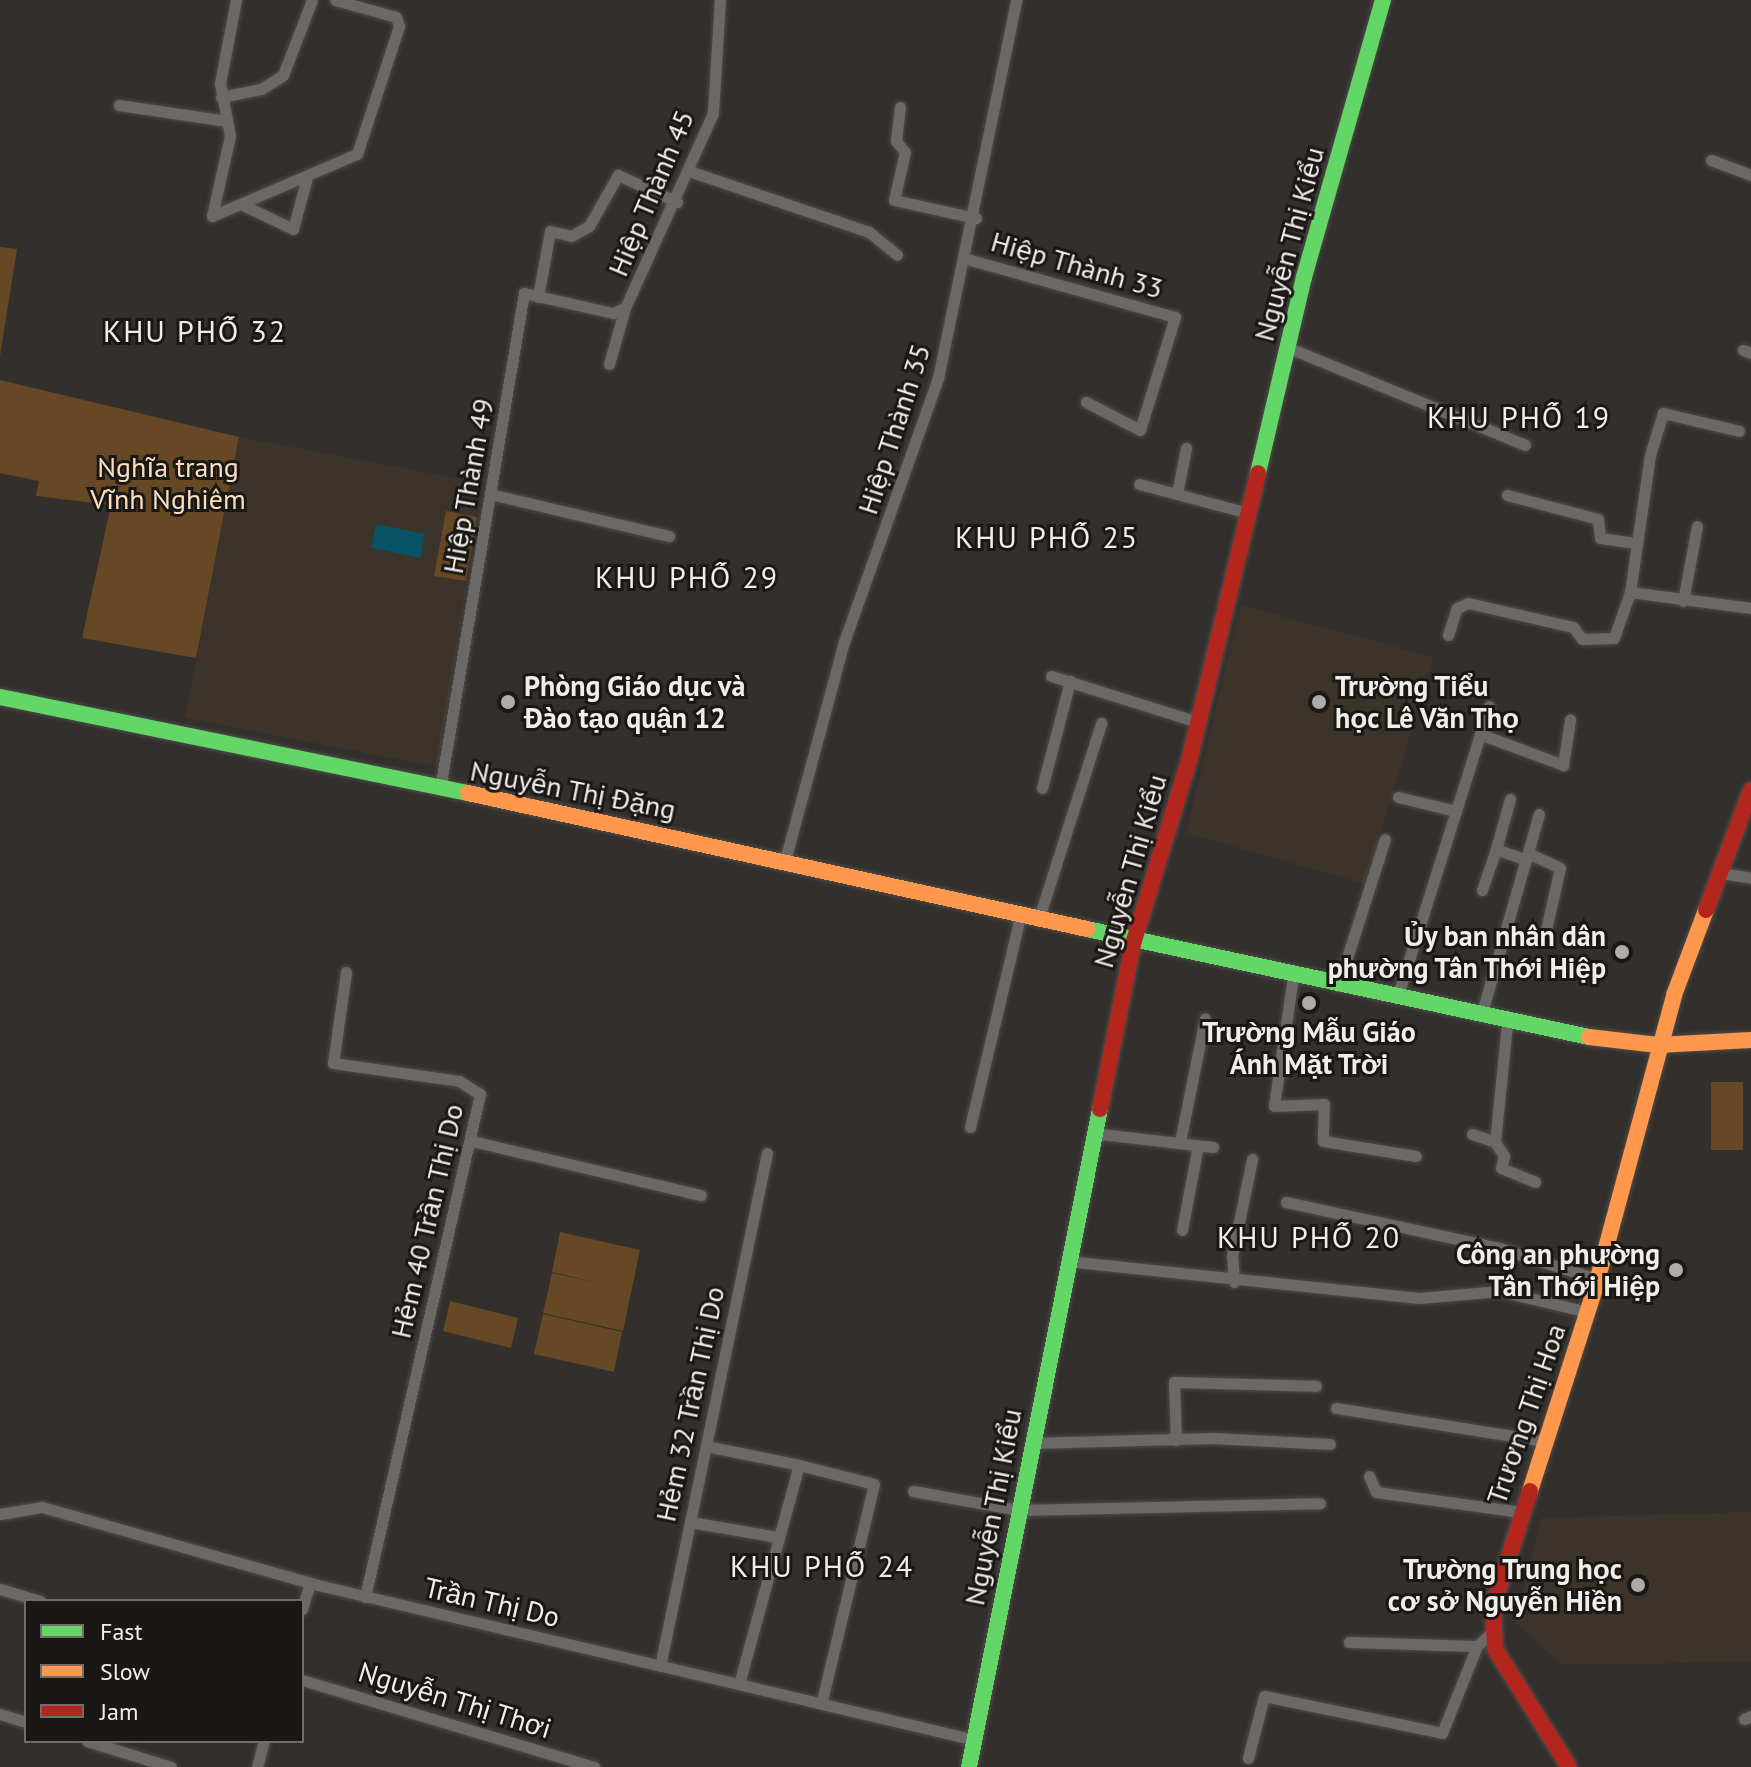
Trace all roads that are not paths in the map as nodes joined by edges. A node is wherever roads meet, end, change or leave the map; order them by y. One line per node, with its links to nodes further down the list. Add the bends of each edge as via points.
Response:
1 (236, 0): 7 (street)
2 (312, 0): 7 (street, via 283,75 261,89)
3 (335, 0): 14 (street, via 396,17 399,26 357,154)
4 (720, 0): 12 (street, Hiệp Thành 45, via 713,113)
5 (1016, 0): 17 (street, Hiệp Thành 35)
6 (1383, 0): 22 (street, Nguyễn Thị Kiểu)
7 (221, 97): 10 (street)
8 (119, 105): 10 (street)
9 (900, 107): 17 (street, via 896,141 905,152 894,200)
10 (227, 121): 16 (street, via 230,136 212,216)
11 (1711, 160): 13 (street)
12 (692, 172): 15 (street, Hiệp Thành 45); 18 (street, via 869,232)
13 (1751, 175)
14 (306, 181): 16 (street); 16 (street, via 293,229)
15 (677, 202): 20 (street, via 618,175 589,226 571,236 550,231); 21 (street, Hiệp Thành 45)
16 (245, 206)
17 (976, 218): 19 (street, Hiệp Thành 35)
18 (897, 255)
19 (967, 259): 24 (street, Hiệp Thành 33, via 1175,317 1140,430); 58 (street, Hiệp Thành 35, via 927,418 844,642)
20 (538, 297): 21 (street, via 613,313); 29 (street, Hiệp Thành 49, via 524,293)
21 (625, 308): 23 (street, Hiệp Thành 45)
22 (1289, 348): 26 (street); 32 (street, Nguyễn Thị Kiểu)
23 (609, 364)
24 (1086, 402)
25 (1739, 431): 35 (street, via 1665,411)
26 (1525, 445)
27 (1186, 448): 30 (street)
28 (1139, 484): 30 (street)
29 (490, 494): 34 (street); 49 (street, Hiệp Thành 49)
30 (1177, 494): 32 (street)
31 (1507, 495): 35 (street, via 1598,519 1600,538)
32 (1248, 513): 45 (street, Nguyễn Thị Kiểu)
33 (1697, 526): 37 (street)
34 (669, 536)
35 (1635, 543): 36 (street)
36 (1630, 592): 37 (street); 39 (street, via 1614,638 1582,639 1573,627 1468,603 1457,608)
37 (1683, 601): 38 (street)
38 (1751, 608)
39 (1448, 635)
40 (1051, 676): 41 (street)
41 (1070, 681): 45 (street); 48 (street)
42 (0, 697): 49 (street, Nguyễn Thị Đặng)
43 (1489, 706): 47 (street)
44 (1570, 720): 47 (street, via 1563,765)
45 (1198, 722): 65 (street, Nguyễn Thị Kiểu)
46 (1101, 723): 63 (street)
47 (1480, 734): 53 (street)
48 (1042, 788)
49 (440, 789): 58 (street, Nguyễn Thị Đặng)
50 (1751, 790): 59 (street, Trương Thị Hoa)
51 (1398, 797): 53 (street)
52 (1510, 799): 56 (street)
53 (1456, 811): 69 (street)
54 (1539, 814): 57 (street)
55 (1385, 839): 68 (street)
56 (1496, 849): 57 (street); 61 (street)
57 (1527, 857): 64 (street, via 1560,868); 70 (street)
58 (784, 864): 62 (street, Nguyễn Thị Đặng)
59 (1721, 873): 60 (street); 74 (street, Trương Thị Hoa)
60 (1751, 878)
61 (1482, 890)
62 (1020, 917): 63 (street, Nguyễn Thị Đặng); 75 (street)
63 (1038, 921): 65 (street, Nguyễn Thị Đặng)
64 (1545, 934)
65 (1133, 944): 67 (street, Nguyễn Thị Đặng); 76 (street, Nguyễn Thị Kiểu)
66 (346, 972): 78 (street, Hẻm 40 Trần Thị Do, via 332,1062 459,1081 480,1094)
67 (1293, 977): 68 (street, Nguyễn Thị Đặng); 84 (street, via 1274,1106 1324,1104 1323,1141)
68 (1338, 986): 69 (street, Nguyễn Thị Đặng)
69 (1397, 998): 70 (street, Nguyễn Thị Đặng)
70 (1481, 1016): 72 (street, Nguyễn Thị Đặng)
71 (1205, 1018): 79 (street)
72 (1507, 1023): 74 (street, Nguyễn Thị Đặng); 80 (street)
73 (1751, 1040): 74 (street, Nguyễn Thị Đặng)
74 (1658, 1045): 91 (street, Trương Thị Hoa)
75 (970, 1127)
76 (1092, 1133): 79 (street); 90 (street, Nguyễn Thị Kiểu)
77 (1472, 1134): 80 (street)
78 (472, 1141): 87 (street); 112 (street, Hẻm 40 Trần Thị Do)
79 (1180, 1142): 81 (street)
80 (1495, 1142): 86 (street, via 1504,1156 1501,1168)
81 (1198, 1145): 82 (street); 89 (street)
82 (1213, 1147)
83 (767, 1153): 100 (street, Hẻm 32 Trần Thị Do)
84 (1416, 1156)
85 (1252, 1159): 92 (street, via 1232,1256)
86 (1535, 1182)
87 (701, 1195)
88 (1286, 1202): 91 (street, via 1499,1248)
89 (1182, 1230)
90 (1067, 1261): 92 (street); 98 (street, Nguyễn Thị Kiểu)
91 (1597, 1279): 93 (street, Trương Thị Hoa)
92 (1234, 1282): 93 (street, via 1419,1298 1500,1291)
93 (1588, 1312): 97 (street, Trương Thị Hoa)
94 (1316, 1386): 96 (street, via 1174,1382)
95 (1336, 1408): 97 (street)
96 (1176, 1440): 98 (street); 99 (street)
97 (1545, 1441): 106 (street, Trương Thị Hoa)
98 (1032, 1443): 105 (street, Nguyễn Thị Kiểu)
99 (1330, 1444)
100 (706, 1446): 101 (street); 108 (street, Hẻm 32 Trần Thị Do)
101 (799, 1465): 109 (street); 121 (street, via 874,1484)
102 (1369, 1476): 106 (street, via 1376,1492)
103 (913, 1491): 105 (street)
104 (1320, 1503): 105 (street)
105 (1019, 1510): 124 (street, Nguyễn Thị Kiểu)
106 (1521, 1512): 115 (street, Trương Thị Hoa)
107 (0, 1514): 110 (street, Trần Thị Do, via 42,1507)
108 (690, 1522): 109 (street); 118 (street, Hẻm 32 Trần Thị Do)
109 (778, 1537): 120 (street)
110 (310, 1583): 112 (street, Trần Thị Do); 114 (street)
111 (0, 1589): 113 (street)
112 (365, 1597): 118 (street, Trần Thị Do)
113 (33, 1599)
114 (304, 1602)
115 (1490, 1634): 117 (street); 132 (street)
116 (1349, 1642): 117 (street)
117 (1477, 1646): 127 (street, via 1442,1733 1264,1696)
118 (660, 1666): 120 (street, Trần Thị Do)
119 (304, 1681): 130 (street, Nguyễn Thị Thơi)
120 (739, 1684): 121 (street, Trần Thị Do)
121 (821, 1704): 124 (street, Trần Thị Do)
122 (0, 1714): 123 (street)
123 (24, 1721)
124 (975, 1740): 131 (street, Nguyễn Thị Kiểu)
125 (93, 1743): 128 (street)
126 (263, 1743): 129 (street)
127 (1248, 1758)
128 (171, 1767)
129 (257, 1767)
130 (594, 1767)
131 (969, 1767)
132 (1569, 1767)

